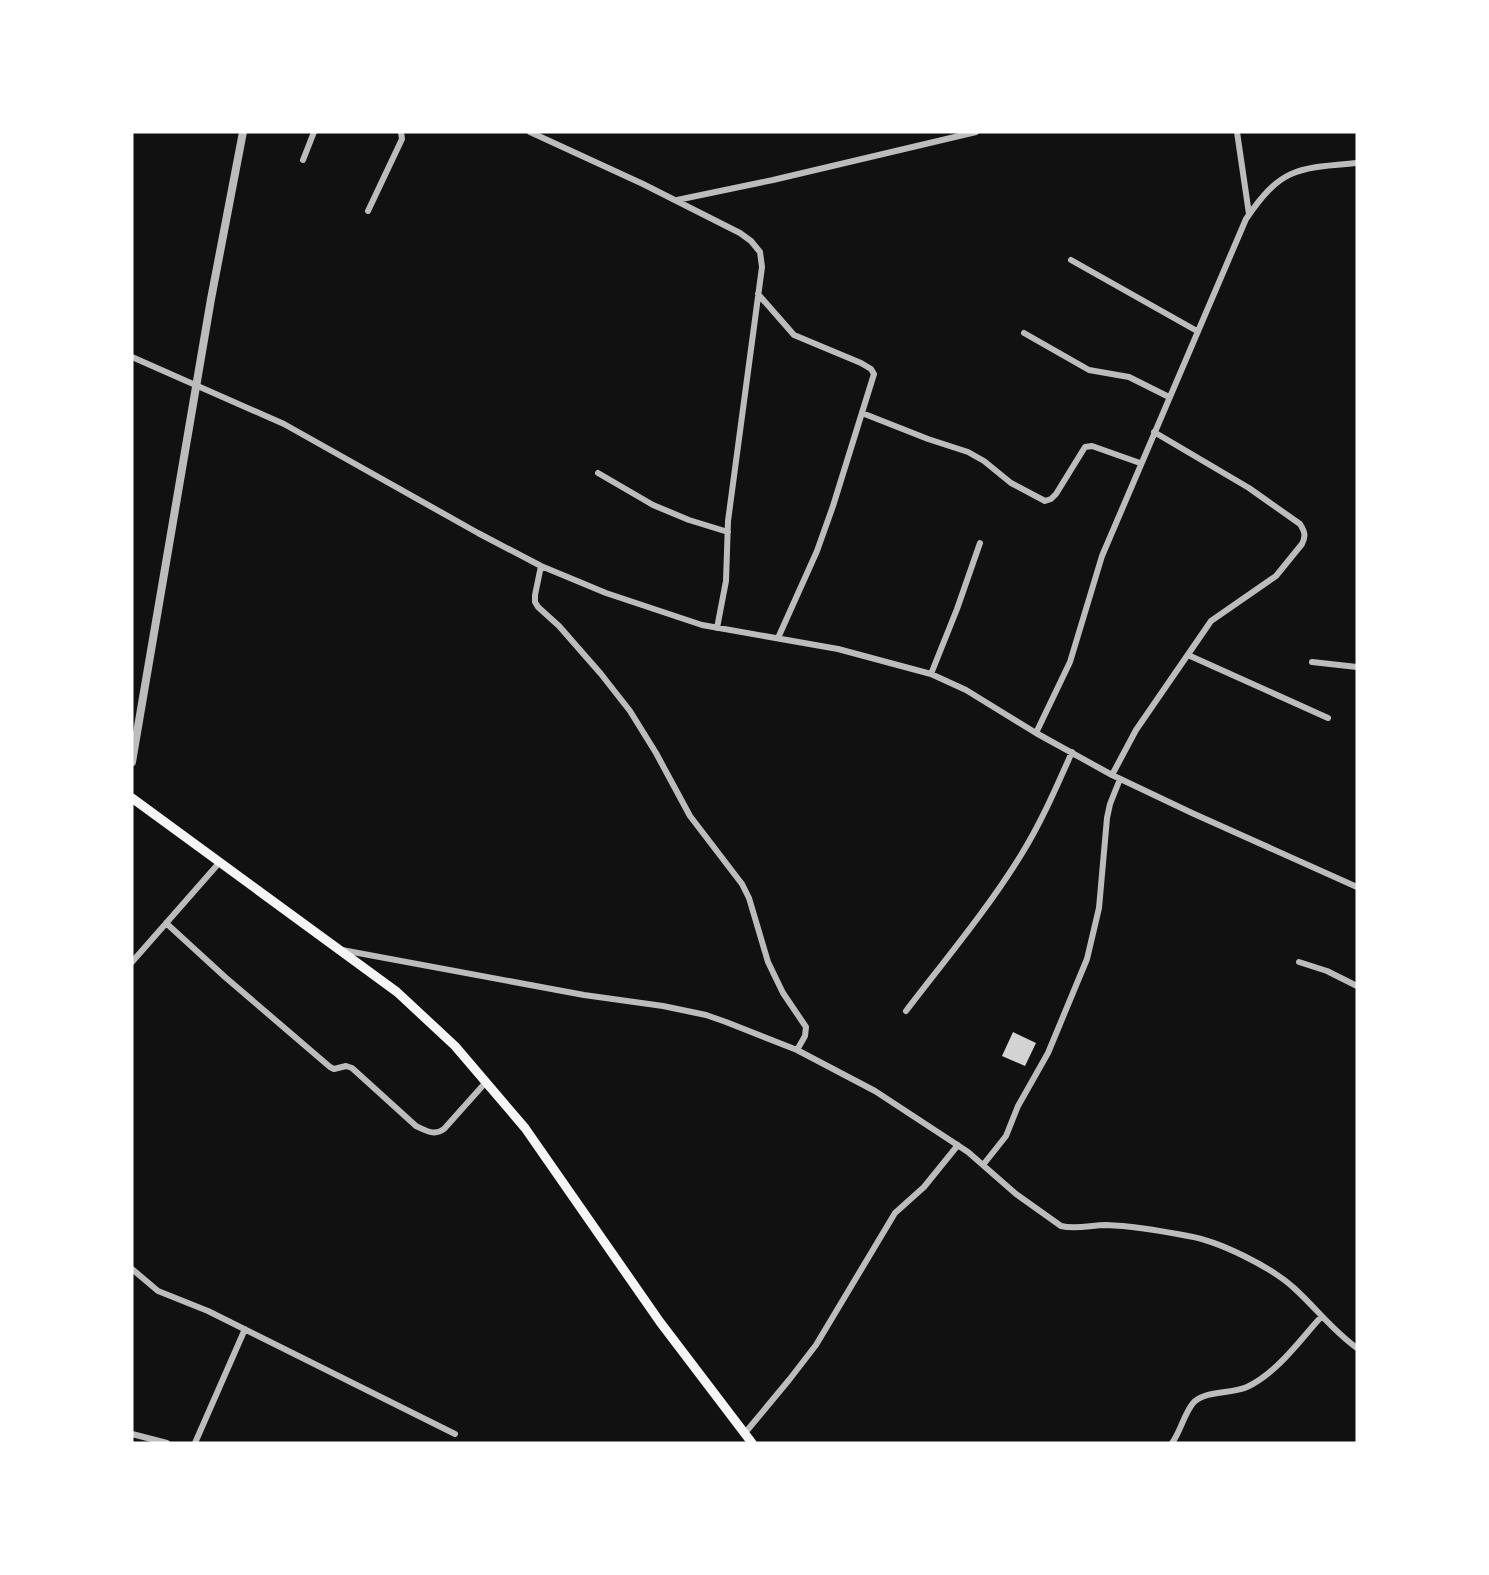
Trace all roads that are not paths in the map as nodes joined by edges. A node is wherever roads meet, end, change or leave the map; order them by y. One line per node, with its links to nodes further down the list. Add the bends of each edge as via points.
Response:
1 (243, 132): 19 (street)
2 (315, 132): 9 (street)
3 (401, 132): 12 (street, via 402,139)
4 (530, 132): 11 (street)
5 (944, 132): 8 (street)
6 (976, 132): 8 (street)
7 (1236, 132): 13 (street)
8 (937, 141): 11 (street)
9 (303, 160)
10 (1357, 163): 13 (street, via 1300,169 1266,191)
11 (676, 200): 15 (street, via 751,241 760,252)
12 (368, 211)
13 (1249, 214): 16 (street)
14 (1071, 260): 16 (street)
15 (759, 294): 21 (street, via 794,335 871,369 874,377); 25 (street)
16 (1197, 332): 20 (street)
17 (1024, 333): 20 (street, via 1089,370 1129,377)
18 (132, 357): 19 (street)
19 (196, 384): 27 (street, via 284,424); 37 (street)
20 (1169, 397): 22 (street)
21 (862, 413): 23 (street, via 968,452 1011,483 1045,501 1056,494 1084,447 1092,446); 29 (street, via 817,551)
22 (1154, 432): 23 (street); 30 (street, via 1249,488 1305,531 1302,544 1285,568 1216,617)
23 (1140, 463): 35 (street, via 1102,556 1070,662)
24 (598, 473): 25 (street, via 653,505)
25 (728, 532): 28 (street, via 726,581)
26 (980, 543): 33 (street)
27 (541, 566): 28 (street, via 606,593); 49 (street, via 535,596 538,608 602,674 630,711 690,816 742,884 768,962 806,1027 806,1036)
28 (717, 628): 29 (street)
29 (778, 638): 33 (street, via 838,649)
30 (1188, 656): 34 (street); 38 (street, via 1136,730)
31 (1312, 662): 32 (street)
32 (1357, 667)
33 (931, 674): 35 (street, via 966,690)
34 (1328, 718)
35 (1036, 733): 36 (street)
36 (1071, 752): 38 (street); 48 (street, via 1040,821 1015,864)
37 (132, 762)
38 (1112, 775): 39 (street)
39 (1120, 778): 42 (street); 52 (street, via 1107,818 1099,908 1087,959 1048,1053 1006,1136)
40 (132, 798): 41 (main road)
41 (219, 863): 43 (street); 44 (main road)
42 (1357, 887)
43 (166, 923): 45 (street); 50 (street, via 330,1067 352,1068 426,1131 444,1129)
44 (339, 949): 49 (street, via 706,1015); 50 (main road, via 397,992)
45 (132, 962)
46 (1299, 962): 47 (street)
47 (1357, 986)
48 (906, 1011)
49 (797, 1050): 51 (street, via 875,1090)
50 (486, 1082): 57 (main road, via 525,1128 660,1322)
51 (958, 1145): 52 (street); 57 (street, via 924,1187 895,1213 816,1345)
52 (983, 1165): 54 (street, via 1061,1226 1117,1226 1192,1236 1220,1245 1282,1278)
53 (132, 1269): 55 (street, via 167,1296)
54 (1321, 1317): 56 (street); 63 (street, via 1258,1381 1195,1402)
55 (245, 1329): 59 (street); 61 (street)
56 (1357, 1348)
57 (745, 1433): 62 (main road)
58 (132, 1434): 60 (street)
59 (454, 1434)
60 (167, 1443)
61 (195, 1443)
62 (752, 1443)
63 (1172, 1443)

